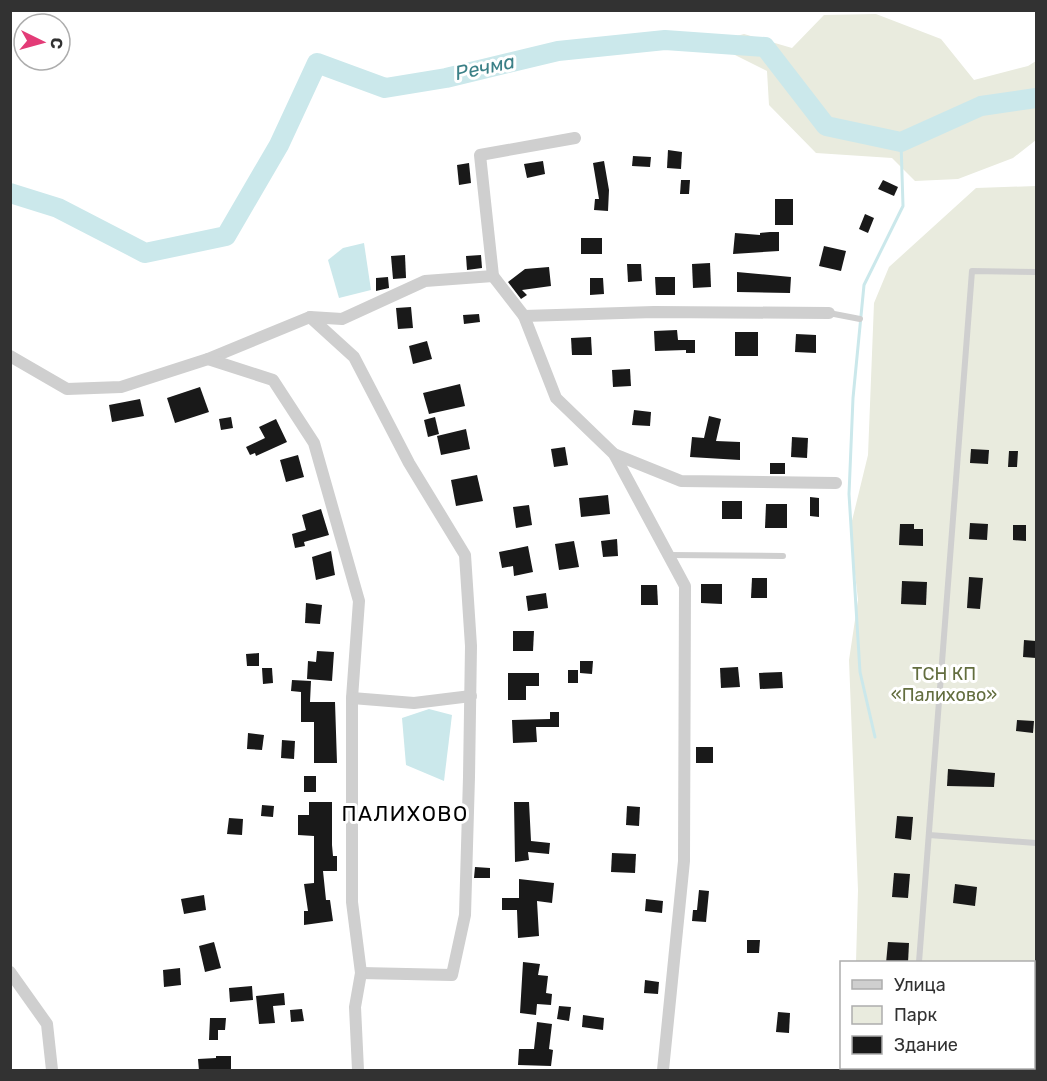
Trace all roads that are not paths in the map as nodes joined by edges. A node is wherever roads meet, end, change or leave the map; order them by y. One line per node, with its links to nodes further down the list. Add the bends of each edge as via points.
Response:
1 (575, 138): 3 (street, via 480,155)
2 (1036, 272): 16 (lane, via 972,271)
3 (493, 276): 5 (street); 6 (street, via 425,281 342,319)
4 (828, 313): 5 (street); 7 (lane)
5 (524, 316): 10 (street, via 556,398)
6 (310, 317): 9 (street); 14 (street, via 354,357 409,463 465,555)
7 (860, 319)
8 (10, 356): 9 (street, via 67,389 121,387)
9 (208, 359): 15 (street, via 273,380 314,442 359,601)
10 (614, 454): 11 (street, via 681,481); 12 (street)
11 (836, 483)
12 (669, 555): 13 (lane); 25 (street, via 686,586 684,849)
13 (783, 556)
14 (471, 696): 15 (street, via 414,703); 20 (street, via 465,915 452,975)
15 (352, 698): 20 (street, via 352,902)
16 (929, 835): 17 (lane); 18 (lane)
17 (1036, 843)
18 (919, 961)
19 (10, 972): 23 (street, via 47,1024)
20 (361, 973): 24 (street, via 356,1006)
21 (1036, 994): 22 (lane)
22 (1035, 1014)
23 (52, 1071)
24 (358, 1071)
25 (663, 1071)

